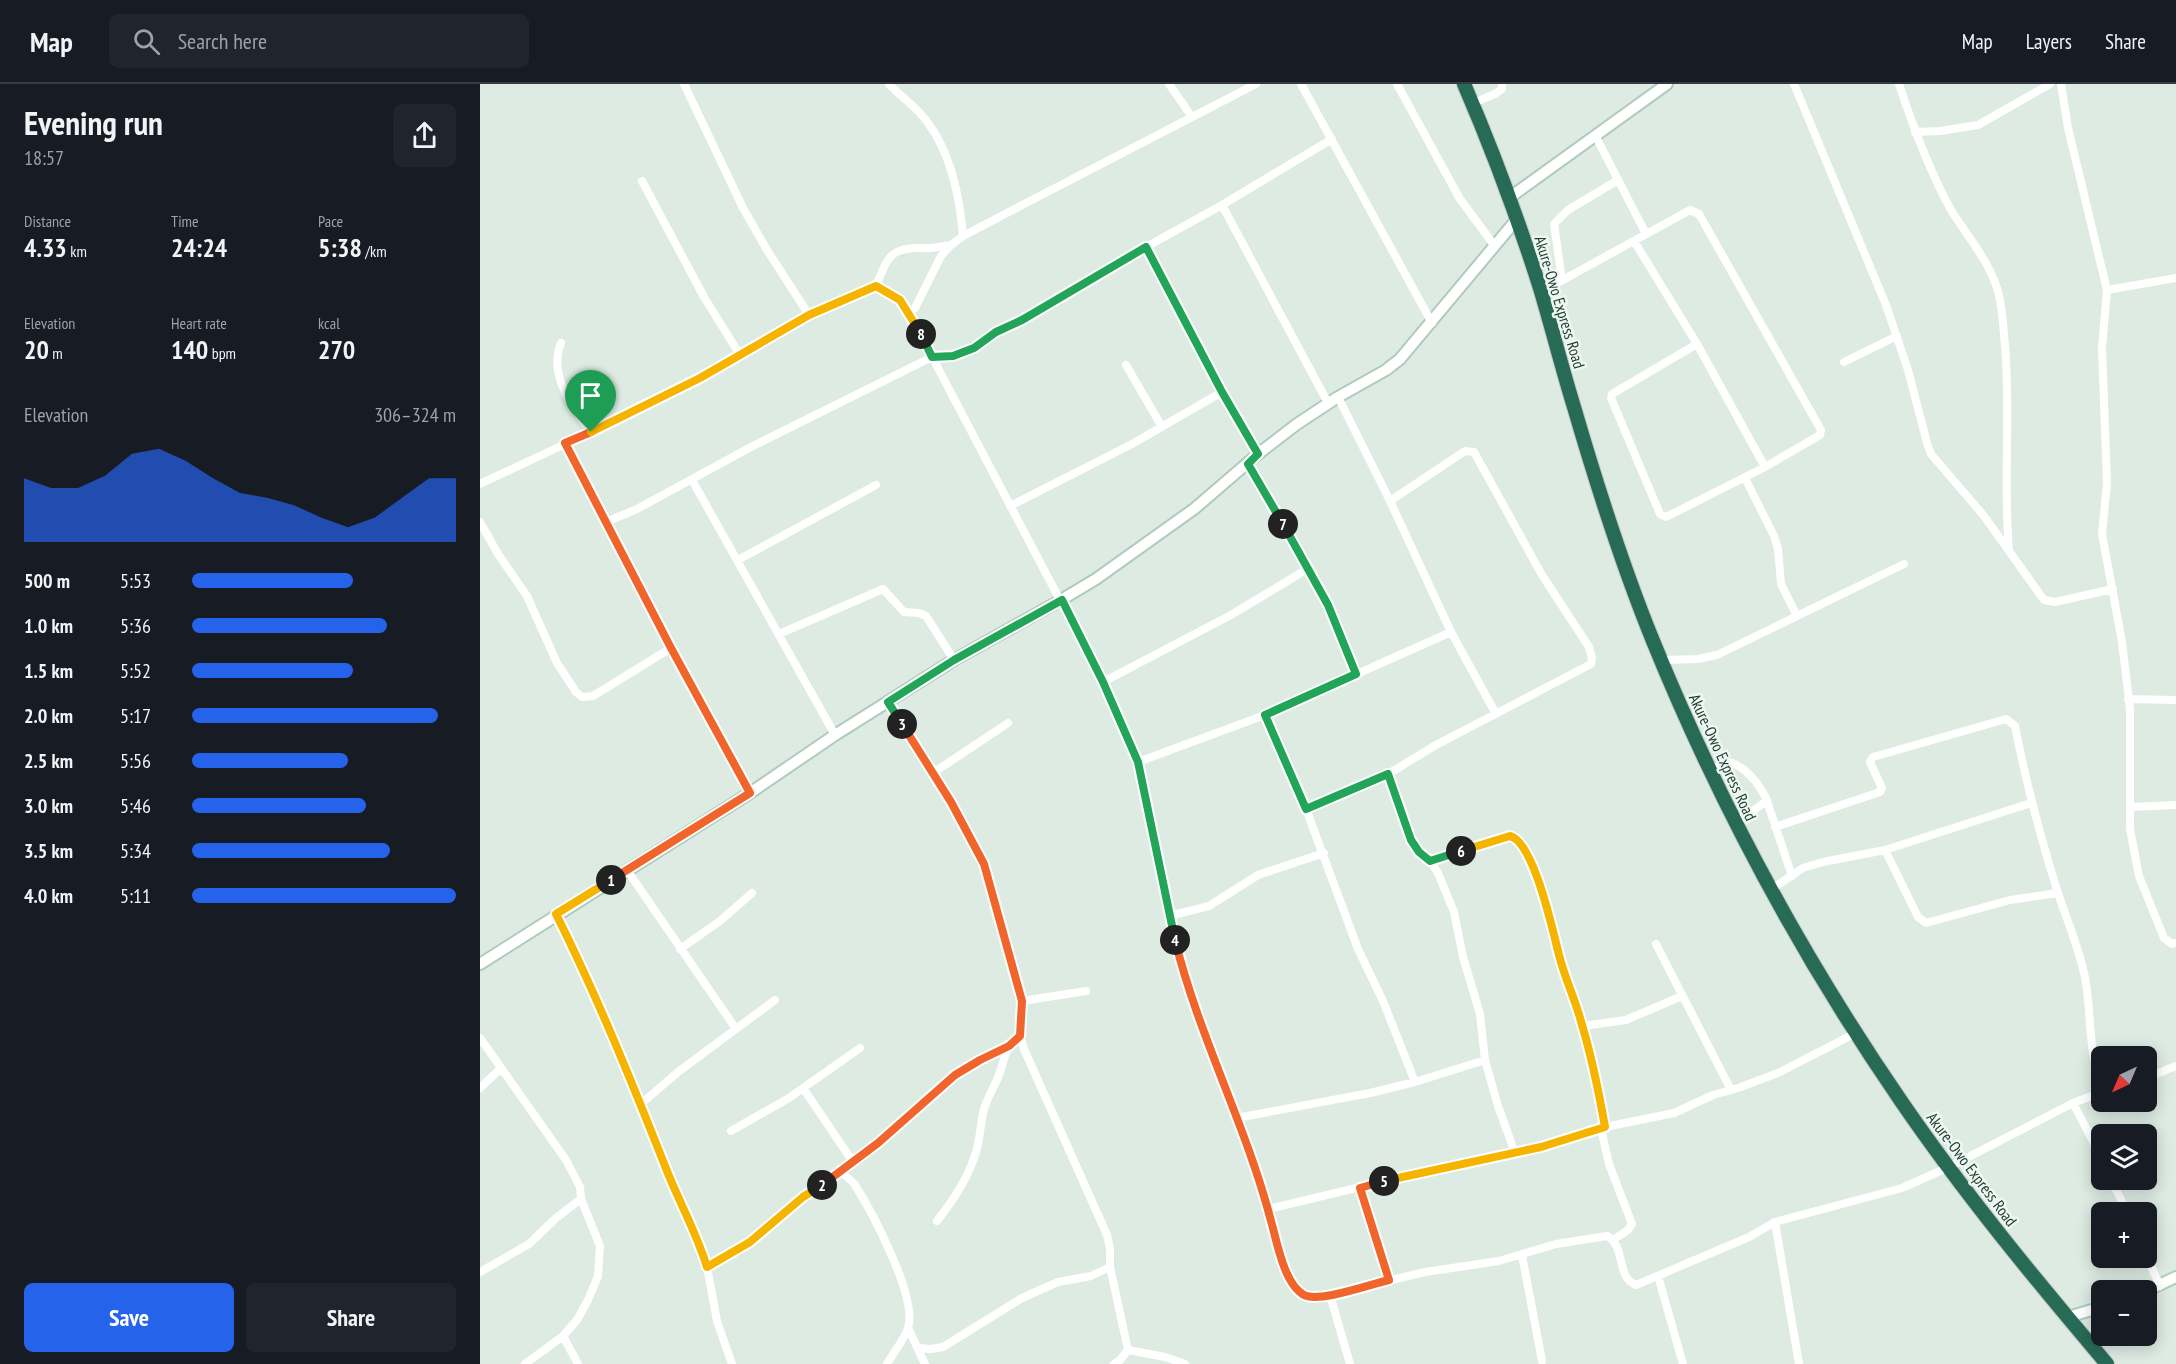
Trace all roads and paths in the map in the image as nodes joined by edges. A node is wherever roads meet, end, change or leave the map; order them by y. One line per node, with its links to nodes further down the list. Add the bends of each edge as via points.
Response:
1 (684, 84): 36 (street, via 743,208)
2 (889, 84): 25 (street, via 927,121 937,137 947,160)
3 (1169, 84): 15 (street)
4 (1257, 84): 15 (street)
5 (1301, 84): 18 (street)
6 (1397, 84): 27 (street, via 1460,199)
7 (1464, 84): 14 (highway, Akure-Owo Express Road)
8 (1503, 84): 14 (street, via 1495,94)
9 (1667, 84): 17 (street)
10 (1794, 84): 38 (street)
11 (1899, 84): 16 (street)
12 (2050, 84): 16 (street, via 1978,125)
13 (2061, 84): 33 (street)
14 (1473, 102): 21 (highway, Akure-Owo Express Road)
15 (1192, 117): 25 (street)
16 (1915, 132): 61 (street, via 1953,212 1988,264 1997,290 2008,386)
17 (1596, 137): 19 (street); 21 (street)
18 (1332, 139): 22 (street); 37 (street)
19 (1618, 180): 24 (street); 31 (street, via 1568,210 1554,224)
20 (642, 181): 41 (street, via 696,283)
21 (1509, 198): 23 (highway, Akure-Owo Express Road)
22 (1222, 205): 29 (street); 46 (street)
23 (1517, 219): 27 (street); 34 (highway, Akure-Owo Express Road)
24 (1646, 234): 26 (street); 52 (street, via 1690,210 1699,214 1821,430 1820,435)
25 (963, 236): 28 (street)
26 (1634, 241): 31 (street); 40 (street)
27 (1494, 244): 37 (street)
28 (951, 245): 32 (street, via 895,252); 35 (street)
29 (1146, 247): 42 (street, via 974,348 953,356); 45 (street)
30 (2176, 278): 33 (street)
31 (1562, 280): 34 (street)
32 (876, 286): 35 (street, via 900,300); 36 (street)
33 (2107, 290): 65 (street, via 2102,348 2107,483 2102,534)
34 (1541, 292): 72 (highway, Akure-Owo Express Road, via 1597,482)
35 (909, 313): 42 (street)
36 (809, 315): 41 (street)
37 (1432, 323): 46 (street, via 1386,370)
38 (1897, 336): 43 (street); 61 (street, via 1932,454)
39 (561, 343): 48 (street, via 557,354 560,380 576,413)
40 (1697, 344): 52 (street); 53 (street, via 1611,398 1663,516)
41 (740, 355): 48 (street)
42 (932, 357): 54 (street); 58 (street)
43 (1844, 362)
44 (1126, 365): 47 (street)
45 (1222, 392): 47 (street); 50 (street)
46 (1333, 400): 50 (street); 57 (street)
47 (1162, 427): 58 (street)
48 (591, 432): 49 (street)
49 (565, 443): 55 (street); 60 (street)
50 (1258, 454): 51 (street)
51 (1248, 464): 64 (street); 66 (street, via 1148,543)
52 (1765, 467): 53 (street)
53 (1745, 478): 67 (street, via 1774,536 1781,584)
54 (692, 480): 60 (street); 62 (street)
55 (480, 484)
56 (876, 485): 62 (street)
57 (1390, 501): 68 (street); 78 (street, via 1465,451 1474,452 1542,575 1589,647 1592,658 1586,668)
58 (1010, 506): 66 (street)
59 (480, 522): 70 (street, via 527,596 557,663 582,697 593,696)
60 (606, 522): 70 (street)
61 (2009, 552): 65 (street, via 2044,600 2055,602)
62 (738, 560): 69 (street)
63 (1904, 564): 67 (street)
64 (1309, 568): 73 (street); 74 (street, via 1231,615)
65 (2113, 589): 75 (street)
66 (1062, 600): 71 (street); 74 (street)
67 (1797, 616): 72 (street, via 1709,657)
68 (1451, 632): 73 (street); 78 (street)
69 (779, 634): 71 (street, via 883,589 904,612 926,616); 81 (street)
70 (671, 648): 86 (street)
71 (954, 660): 77 (street)
72 (1662, 660): 83 (highway, Akure-Owo Express Road)
73 (1356, 674): 79 (street)
74 (1103, 682): 82 (street)
75 (2128, 699): 76 (street); 90 (street)
76 (2176, 700)
77 (888, 702): 81 (street); 84 (street)
78 (1496, 714): 85 (street)
79 (1265, 715): 82 (street); 91 (street)
80 (1008, 723): 84 (street)
81 (835, 735): 86 (street)
82 (1138, 762): 103 (street)
83 (1711, 770): 87 (street, via 1727,763 1736,764 1759,786); 92 (highway, Akure-Owo Express Road)
84 (933, 773): 111 (street, via 984,864)
85 (1388, 774): 91 (street); 96 (street, via 1411,840)
86 (750, 793): 97 (street)
87 (1767, 801): 92 (street); 93 (street)
88 (2031, 803): 93 (street, via 2016,726 2006,719 1874,756 1870,762 1882,788 1880,792); 94 (street); 101 (street)
89 (2176, 805): 90 (street)
90 (2130, 807): 104 (street, via 2139,876 2164,938)
91 (1306, 809): 95 (street)
92 (1736, 822): 99 (highway, Akure-Owo Express Road)
93 (1774, 826): 98 (street)
94 (1886, 850): 98 (street, via 1823,862); 101 (street, via 1918,917 1926,923 2010,900)
95 (1324, 854): 103 (street, via 1258,875 1209,906); 124 (street, via 1358,949)
96 (1430, 861): 112 (street, via 1503,837 1520,841 1549,911 1559,956); 120 (street, via 1456,922 1462,957 1480,1014)
97 (627, 870): 102 (street); 106 (street)
98 (1792, 876): 99 (street)
99 (1770, 890): 114 (highway, Akure-Owo Express Road)
100 (752, 893): 106 (street)
101 (2058, 893): 118 (street, via 2085,977)
102 (556, 914): 107 (street); 129 (street)
103 (1169, 916): 131 (street, via 1194,1002)
104 (2176, 943)
105 (1656, 944): 109 (street)
106 (680, 949): 113 (street)
107 (480, 964)
108 (1086, 991): 111 (street)
109 (1682, 996): 112 (street, via 1626,1020); 127 (street)
110 (775, 1000): 113 (street)
111 (1022, 1001): 115 (street)
112 (1583, 1026): 132 (street)
113 (736, 1029): 129 (street)
114 (1856, 1033): 127 (street, via 1778,1073); 137 (highway, Akure-Owo Express Road)
115 (1020, 1036): 117 (street); 147 (street, via 1107,1235)
116 (480, 1038): 122 (street)
117 (1009, 1046): 136 (street, via 955,1075); 142 (street, via 984,1112 974,1159 957,1195)
118 (2092, 1046)
119 (860, 1047): 126 (street)
120 (1485, 1060): 124 (street); 135 (street)
121 (2176, 1066): 123 (street)
122 (500, 1069): 125 (street); 140 (street, via 566,1160 580,1187)
123 (2157, 1074)
124 (1415, 1082): 131 (street)
125 (480, 1088)
126 (803, 1088): 133 (street); 136 (street)
127 (1731, 1090): 132 (street, via 1668,1115)
128 (2091, 1096): 130 (street)
129 (642, 1103): 146 (street)
130 (2073, 1103): 134 (street); 137 (street)
131 (1237, 1118): 141 (street)
132 (1603, 1128): 135 (street); 144 (street, via 1609,1164 1632,1224)
133 (731, 1131)
134 (2091, 1138)
135 (1515, 1153): 139 (street)
136 (853, 1162): 138 (street)
137 (1949, 1167): 143 (street, via 1902,1188); 157 (highway, Akure-Owo Express Road)
138 (841, 1172): 146 (street, via 803,1197 750,1242); 158 (street, via 855,1186 897,1269 909,1301)
139 (1360, 1188): 141 (street); 152 (street)
140 (581, 1199): 149 (street, via 529,1244); 159 (street, via 596,1230 601,1259 588,1300)
141 (1268, 1209): 155 (street, via 1295,1287 1309,1297)
142 (936, 1221)
143 (1775, 1222): 150 (street); 172 (street)
144 (1613, 1239): 145 (street, via 1607,1236 1556,1244); 150 (street, via 1631,1283 1636,1285)
145 (1521, 1256): 152 (street); 162 (street)
146 (707, 1267): 165 (street, via 717,1321)
147 (1110, 1267): 160 (street, via 1091,1276 1058,1282 1022,1298 943,1347); 161 (street)
148 (2152, 1268): 153 (street)
149 (480, 1272)
150 (1658, 1276): 171 (street)
151 (2176, 1277): 153 (street)
152 (1389, 1280): 155 (street)
153 (2160, 1286): 154 (street)
154 (2157, 1287)
155 (1330, 1295): 170 (street)
156 (2091, 1310): 157 (street)
157 (2068, 1317): 173 (highway, Akure-Owo Express Road)
158 (908, 1328): 160 (street); 166 (street)
159 (563, 1336): 163 (street); 164 (street)
160 (918, 1348): 167 (street)
161 (1128, 1350): 168 (street); 169 (street)
162 (1542, 1361)
163 (525, 1364)
164 (578, 1364)
165 (732, 1364)
166 (887, 1364)
167 (925, 1364)
168 (1114, 1364)
169 (1185, 1364)
170 (1350, 1364)
171 (1683, 1364)
172 (1799, 1364)
173 (2107, 1364)

